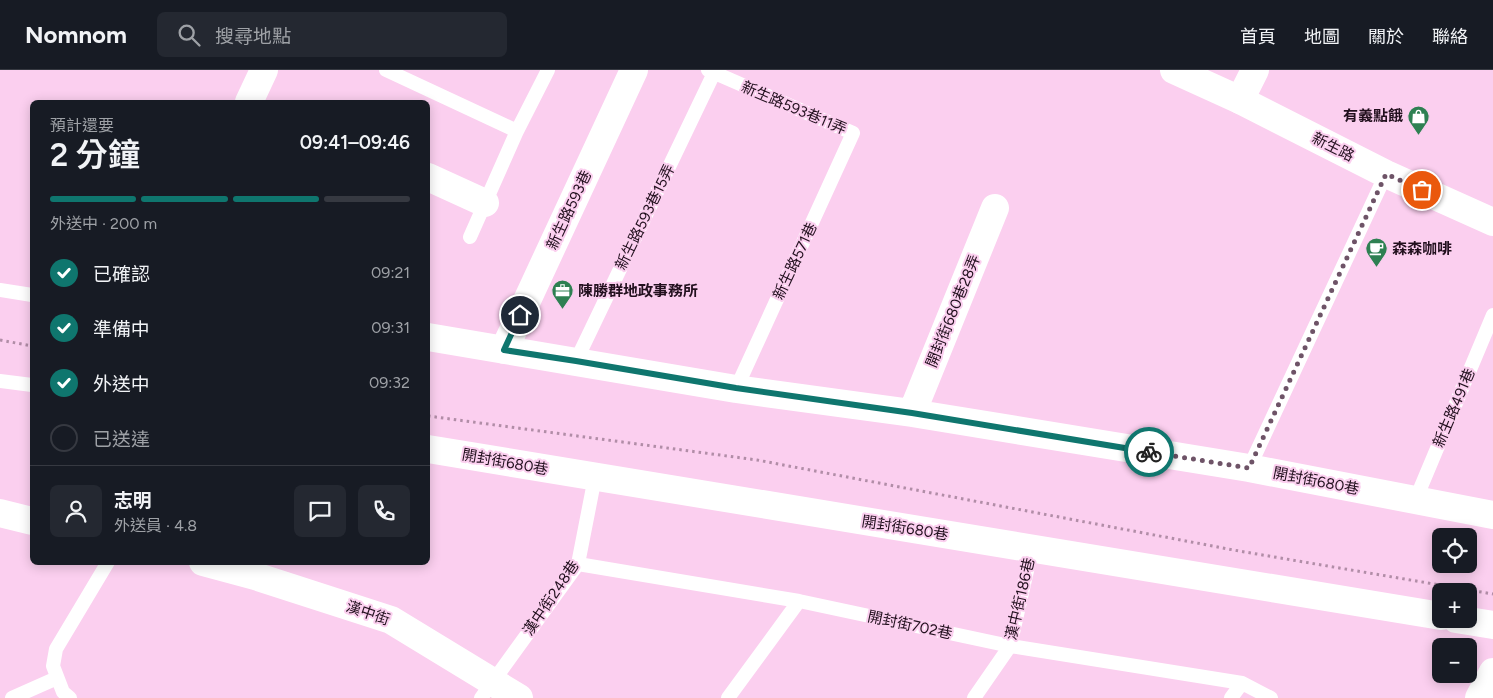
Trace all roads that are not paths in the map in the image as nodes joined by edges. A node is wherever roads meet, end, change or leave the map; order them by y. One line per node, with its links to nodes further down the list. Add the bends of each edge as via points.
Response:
1 (264, 70): 8 (street)
2 (386, 70): 10 (lane)
3 (548, 70): 10 (lane)
4 (634, 70): 22 (street, 新生路593巷)
5 (1174, 70): 9 (street, 新生路)
6 (1255, 70): 9 (street)
7 (711, 72): 11 (lane, 新生路593巷11弄); 23 (lane, 新生路593巷15弄)
8 (256, 100)
9 (1240, 100): 12 (street, 新生路)
10 (518, 131): 14 (lane)
11 (853, 133): 26 (lane, 新生路571巷)
12 (1386, 174): 16 (street, 新生路); 29 (lane)
13 (430, 178): 14 (street)
14 (484, 203): 17 (lane)
15 (995, 208): 27 (street, 開封街680巷28弄)
16 (1493, 222)
17 (470, 237)
18 (0, 290): 19 (lane)
19 (30, 295)
20 (1493, 315): 31 (lane, 新生路491巷)
21 (430, 337): 22 (street, 開封街680巷)
22 (504, 350): 23 (street, 開封街680巷)
23 (576, 361): 26 (street, 開封街680巷)
24 (0, 381): 25 (lane)
25 (30, 385)
26 (736, 388): 27 (street, 開封街680巷)
27 (912, 413): 29 (street, 開封街680巷)
28 (430, 449): 30 (street, 開封街680巷)
29 (1249, 468): 31 (street, 開封街680巷)
30 (595, 477): 35 (street, 開封街680巷); 36 (lane, 漢中街248巷)
31 (1416, 501): 33 (street, 開封街680巷)
32 (0, 513): 34 (street)
33 (1493, 515)
34 (30, 520)
35 (1032, 549): 40 (street, 開封街680巷); 43 (lane, 漢中街186巷)
36 (578, 564): 39 (lane, 開封街702巷); 47 (lane, 漢中街248巷)
37 (106, 565): 45 (lane, via 56,649 53,666)
38 (214, 565): 47 (street, 漢中街, via 391,620)
39 (799, 601): 43 (lane, 開封街702巷); 51 (lane)
40 (1432, 615)
41 (1477, 622): 42 (street)
42 (1493, 625)
43 (1010, 646): 46 (lane, 開封街702巷); 52 (lane, 漢中街186巷)
44 (1493, 672): 55 (street)
45 (57, 678): 48 (lane); 49 (lane, via 63,692)
46 (1242, 682): 53 (lane); 54 (lane)
47 (486, 690): 50 (street, 漢中街)
48 (12, 698)
49 (70, 698)
50 (519, 698)
51 (728, 698)
52 (974, 698)
53 (1231, 698)
54 (1271, 698)
55 (1479, 698)

